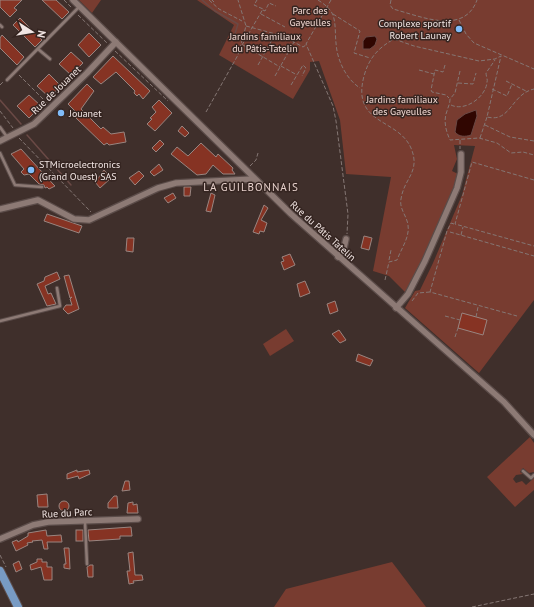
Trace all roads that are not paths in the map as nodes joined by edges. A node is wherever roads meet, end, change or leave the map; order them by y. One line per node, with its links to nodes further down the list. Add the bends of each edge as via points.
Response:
1 (73, 0): 2 (street, Rue du Pâtis Tatelin)
2 (78, 9): 3 (street, Rue du Pâtis Tatelin); 4 (lane)
3 (116, 42): 8 (street, Rue de Jouanet, via 34,124); 12 (street, Rue du Pâtis Tatelin)
4 (38, 49): 5 (lane); 6 (lane)
5 (50, 60)
6 (7, 80)
7 (0, 127): 8 (lane)
8 (7, 137): 9 (street, Rue de Jouanet)
9 (0, 141)
10 (0, 153): 13 (lane, via 15,185)
11 (460, 154): 18 (street, via 461,172 457,188 426,261 408,294)
12 (254, 179): 14 (street, via 176,183 158,188 89,220 74,219 38,200); 16 (street, Rue du Pâtis Tatelin)
13 (42, 187)
14 (0, 209)
15 (346, 239): 16 (street)
16 (338, 257): 18 (street, Rue du Pâtis Tatelin)
17 (56, 288): 19 (lane, via 60,306)
18 (396, 308): 20 (street, Rue du Pâtis Tatelin, via 504,402)
19 (0, 321)
20 (534, 435)
21 (523, 471): 22 (lane, via 531,478)
22 (534, 475)
23 (138, 519): 24 (street, Rue du Parc)
24 (84, 521): 25 (street, Rue du Parc, via 33,525); 26 (lane)
25 (0, 539)
26 (87, 564)
27 (0, 571): 28 (main road)
28 (18, 607)

